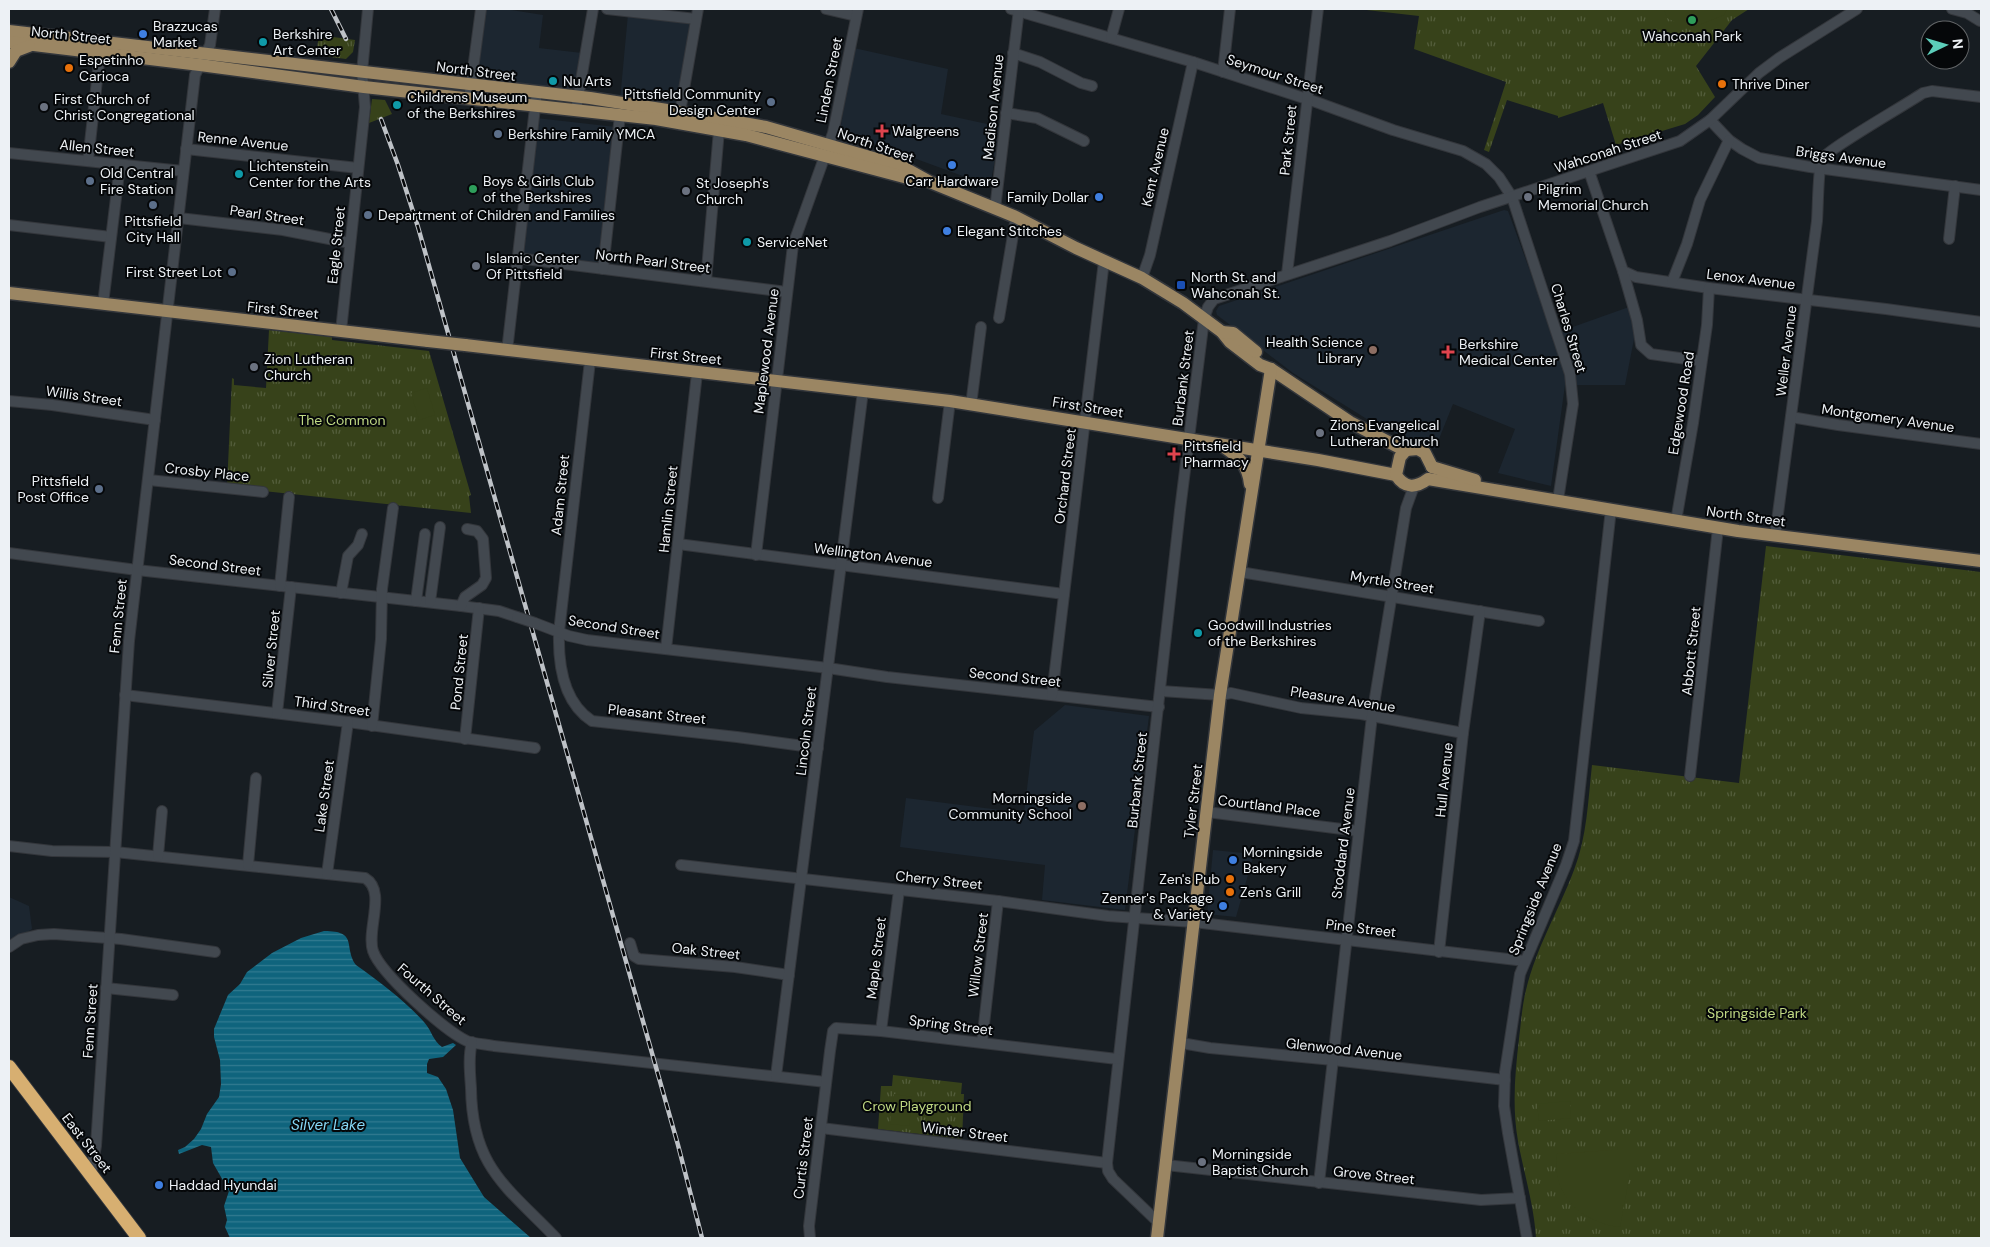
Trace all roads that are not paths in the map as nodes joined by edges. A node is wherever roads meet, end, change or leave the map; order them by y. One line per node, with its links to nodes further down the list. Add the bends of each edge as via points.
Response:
1 (215, 9): 22 (street, Fenn Street, via 210,45)
2 (368, 9): 25 (street, Eagle Street)
3 (482, 9): 27 (street)
4 (593, 9): 34 (street)
5 (607, 9): 14 (street)
6 (826, 9): 13 (street)
7 (1016, 9): 17 (street, Seymour Street); 21 (street, Madison Avenue)
8 (1119, 9): 17 (street)
9 (1230, 9): 26 (street)
10 (1318, 9): 33 (street, Park Street)
11 (1857, 9): 38 (street, Wahconah Street, via 1759,73)
12 (1952, 9): 15 (street)
13 (857, 12): 43 (street, Linden Street)
14 (697, 14): 35 (street)
15 (1980, 21)
16 (9, 32): 22 (main road, North Street)
17 (1111, 38): 24 (street, Seymour Street)
18 (9, 42): 19 (main road, North Street)
19 (29, 46): 20 (main road, North Street); 23 (main road, via 16,51)
20 (100, 53): 22 (main road, North Street); 45 (street)
21 (1013, 53): 29 (street); 36 (street, Madison Avenue)
22 (203, 60): 25 (main road, North Street); 28 (main road, North Street); 42 (street, Fenn Street, via 195,75)
23 (9, 62)
24 (1193, 62): 26 (street, Seymour Street); 66 (street, Kent Avenue, via 1150,255)
25 (362, 72): 27 (main road, North Street); 28 (street, Eagle Street)
26 (1223, 72): 33 (street, Seymour Street)
27 (470, 85): 30 (street); 32 (main road, North Street)
28 (364, 86): 30 (main road, North Street); 47 (street, Eagle Street, via 365,107)
29 (1092, 86)
30 (469, 98): 32 (main road, North Street)
31 (1981, 98): 48 (street, via 1932,91 1922,93 1837,146 1822,158)
32 (536, 99): 34 (main road, North Street); 61 (street)
33 (1307, 99): 53 (street, Seymour Street, via 1463,151 1499,176); 65 (street, Park Street)
34 (577, 104): 35 (main road, North Street); 37 (main road, North Street)
35 (680, 112): 43 (main road, North Street, via 766,127)
36 (1006, 114): 41 (street, via 1037,118); 54 (street, Madison Avenue)
37 (620, 115): 39 (main road, North Street); 63 (street)
38 (1710, 120): 40 (street, Briggs Avenue); 50 (street, Wahconah Street, via 1680,142)
39 (719, 130): 43 (main road, North Street); 67 (street)
40 (1729, 140): 48 (street, Briggs Avenue, via 1759,158); 68 (street, via 1700,200)
41 (1084, 141)
42 (186, 149): 47 (street, Renne Avenue); 49 (street, Fenn Street)
43 (828, 150): 54 (main road, North Street, via 901,166); 70 (street, Maplewood Avenue, via 793,245)
44 (9, 153): 45 (street, Allen Street)
45 (88, 161): 46 (street, Allen Street)
46 (120, 165): 49 (street, Allen Street); 58 (street)
47 (358, 168): 60 (street, Eagle Street)
48 (1819, 169): 51 (street, Briggs Avenue); 72 (street, Weller Avenue, via 1817,221)
49 (183, 171): 56 (street, Fenn Street)
50 (1589, 171): 53 (street, Wahconah Street); 64 (street)
51 (1955, 186): 52 (street, Briggs Avenue); 59 (street)
52 (1981, 190)
53 (1512, 197): 65 (street, Wahconah Street); 105 (street, Charles Street, via 1572,383 1573,404)
54 (995, 209): 55 (main road, North Street)
55 (1016, 217): 62 (main road, North Street); 75 (street)
56 (178, 218): 60 (street, Pearl Street, via 283,230); 74 (street, Fenn Street)
57 (9, 224): 58 (street)
58 (111, 238): 73 (street)
59 (1949, 239)
60 (350, 243): 79 (street, Eagle Street)
61 (516, 258): 63 (street, North Pearl Street); 80 (street)
62 (1104, 261): 66 (main road, North Street); 92 (street, Orchard Street)
63 (603, 269): 67 (street, North Pearl Street)
64 (1623, 271): 68 (street, Lenox Avenue, via 1636,277); 81 (street, via 1641,345 1651,354)
65 (1287, 274): 76 (street, Wahconah Street, via 1214,299)
66 (1142, 278): 76 (main road, North Street)
67 (706, 281): 70 (street, North Pearl Street)
68 (1672, 282): 69 (street, Lenox Avenue)
69 (1709, 288): 72 (street, Lenox Avenue); 81 (street, Edgewood Road)
70 (787, 292): 85 (street, Maplewood Avenue)
71 (9, 293): 73 (main road, First Street)
72 (1806, 300): 77 (street, Lenox Avenue); 90 (street, Weller Avenue)
73 (103, 304): 74 (main road, First Street)
74 (168, 312): 79 (main road, First Street); 91 (street, Fenn Street)
75 (999, 318)
76 (1204, 319): 83 (main road, North Street, via 1222,332 1233,333 1261,355); 93 (street, Burbank Street)
77 (1981, 322)
78 (981, 327): 89 (street)
79 (341, 332): 80 (main road, First Street, bridge)
80 (507, 351): 82 (main road, First Street)
81 (1701, 360): 108 (street, Edgewood Road)
82 (590, 361): 84 (main road, First Street); 134 (street, Adam Street)
83 (1271, 369): 96 (main road, Tyler Street); 97 (main road, North Street, via 1350,422)
84 (697, 373): 85 (main road, First Street); 115 (street, Hamlin Street)
85 (777, 381): 86 (main road, First Street); 117 (street, Maplewood Avenue)
86 (863, 391): 88 (main road, First Street); 119 (street, Lincoln Street)
87 (9, 401): 91 (street, Willis Street)
88 (950, 402): 89 (main road, First Street); 104 (street)
89 (971, 404): 92 (main road, First Street)
90 (1791, 417): 95 (street, Montgomery Avenue); 114 (street, Weller Avenue)
91 (155, 420): 100 (street, Fenn Street)
92 (1085, 422): 93 (main road, First Street); 125 (street, Orchard Street)
93 (1189, 439): 94 (main road, First Street); 137 (street, Burbank Street)
94 (1220, 444): 96 (main road, First Street); 102 (main road, via 1243,461)
95 (1981, 444)
96 (1257, 450): 99 (main road, First Street); 102 (main road, Tyler Street)
97 (1406, 450): 98 (main road, North Street, via 1418,449 1425,454 1430,460); 99 (main road, via 1400,457)
98 (1430, 473): 99 (main road); 105 (main road, North Street)
99 (1402, 478): 126 (street, Stoddard Avenue, via 1406,508)
100 (149, 480): 101 (street, Crosby Place); 120 (street, Fenn Street)
101 (263, 492)
102 (1251, 495): 121 (main road, Tyler Street)
103 (289, 497): 122 (street)
104 (938, 498)
105 (1558, 500): 107 (main road, North Street)
106 (393, 508): 127 (street)
107 (1611, 509): 108 (main road, North Street); 172 (street, Springside Avenue, via 1574,841)
108 (1676, 521): 110 (main road, North Street)
109 (440, 527): 129 (street)
110 (1718, 528): 114 (main road, North Street); 150 (street, Abbott Street)
111 (467, 529): 130 (street, via 477,531 482,537 487,576 484,583 465,597)
112 (362, 534): 124 (street, via 358,545 348,556)
113 (425, 534): 128 (street)
114 (1775, 536): 118 (main road, North Street)
115 (678, 544): 117 (street, Wellington Avenue); 135 (street, Hamlin Street)
116 (9, 553): 120 (street, Second Street)
117 (756, 555): 119 (street, Wellington Avenue)
118 (1981, 561)
119 (841, 565): 125 (street, Wellington Avenue); 136 (street, Lincoln Street)
120 (137, 570): 122 (street, Second Street); 138 (street, Fenn Street)
121 (1240, 572): 126 (street, Myrtle Street); 140 (main road, Tyler Street)
122 (280, 586): 123 (street, Second Street)
123 (291, 587): 124 (street, Second Street); 142 (street, Silver Street)
124 (342, 593): 127 (street, Second Street)
125 (1064, 594): 139 (street, Orchard Street)
126 (1392, 596): 132 (street, Myrtle Street); 143 (street, Stoddard Avenue)
127 (382, 597): 128 (street, Second Street); 145 (street)
128 (416, 601): 129 (street, Second Street)
129 (430, 602): 130 (street, Second Street)
130 (461, 606): 131 (street, Second Street)
131 (480, 608): 134 (street, Second Street, bridge, via 517,616); 147 (street, Pond Street)
132 (1480, 611): 133 (street, Myrtle Street); 146 (street, Hull Avenue)
133 (1539, 620)
134 (559, 632): 135 (street, Second Street, via 587,640); 149 (street, Pleasant Street, via 566,688 582,715 592,721)
135 (666, 649): 136 (street, Second Street)
136 (828, 668): 139 (street, Second Street); 149 (street, Lincoln Street)
137 (1161, 691): 140 (street, Pleasure Avenue); 141 (street, Burbank Street)
138 (125, 695): 142 (street, Third Street); 156 (street, Fenn Street)
139 (1052, 695): 141 (street, Second Street)
140 (1220, 695): 143 (street, Pleasure Avenue, via 1231,693 1301,708); 153 (main road, Tyler Street)
141 (1159, 708): 164 (street, Burbank Street)
142 (277, 713): 144 (street, Third Street)
143 (1372, 716): 146 (street, Pleasure Avenue); 154 (street, Stoddard Avenue)
144 (348, 722): 145 (street, Third Street); 160 (street, Lake Street)
145 (372, 726): 147 (street, Third Street)
146 (1463, 733): 171 (street, Hull Avenue)
147 (465, 739): 148 (street, Third Street)
148 (535, 748)
149 (818, 748): 161 (street, Lincoln Street)
150 (1690, 776)
151 (256, 778): 159 (street)
152 (162, 811): 157 (street)
153 (1207, 812): 154 (street, Courtland Place); 165 (main road, Tyler Street)
154 (1358, 832): 167 (street, Stoddard Avenue)
155 (9, 846): 156 (street, Fourth Street, via 52,851)
156 (115, 852): 157 (street, Fourth Street); 166 (street, Fenn Street)
157 (158, 856): 159 (street, Fourth Street)
158 (681, 865): 161 (street, Cherry Street)
159 (248, 866): 160 (street, Fourth Street)
160 (327, 874): 177 (street, Fourth Street, via 360,877 371,883 375,897 371,944 380,964 432,1014 461,1038)
161 (801, 879): 162 (street, Cherry Street); 173 (street, Lincoln Street)
162 (899, 890): 163 (street, Cherry Street); 176 (street, Maple Street)
163 (998, 901): 164 (street, Cherry Street); 178 (street, Willow Street)
164 (1136, 918): 165 (street, Cherry Street); 180 (street, Burbank Street)
165 (1193, 922): 167 (street, Pine Street); 179 (main road, Tyler Street)
166 (109, 939): 169 (street, via 38,935); 170 (street); 174 (street, Fenn Street)
167 (1346, 940): 171 (street, Pine Street); 181 (street, Stoddard Avenue)
168 (630, 943): 173 (street, Oak Street, via 634,956 639,959)
169 (9, 947)
170 (215, 952)
171 (1439, 952): 172 (street, Pine Street)
172 (1525, 961): 184 (street, Springside Avenue, via 1520,974)
173 (789, 975): 183 (street, Lincoln Street)
174 (106, 988): 175 (street); 189 (street, Fenn Street, via 96,1146)
175 (173, 995)
176 (881, 1031): 178 (street, Spring Street); 185 (street, Spring Street, via 836,1028)
177 (472, 1042): 183 (street, Fourth Street); 194 (street, via 473,1118 486,1162 502,1184)
178 (982, 1042): 180 (street, Spring Street)
179 (1180, 1043): 181 (street, Glenwood Avenue, via 1219,1050); 188 (main road, Tyler Street)
180 (1117, 1059): 187 (street, Burbank Street)
181 (1333, 1060): 184 (street, Glenwood Avenue); 190 (street, Stoddard Avenue)
182 (9, 1067): 189 (highway, East Street)
183 (776, 1076): 185 (street, Fourth Street)
184 (1504, 1080): 191 (street, Springside Avenue, via 1504,1106)
185 (826, 1082): 186 (street, Curtis Street)
186 (821, 1128): 187 (street, Winter Street); 195 (street, Curtis Street)
187 (1107, 1163): 192 (street, via 1113,1178)
188 (1166, 1165): 190 (street, Grove Street); 192 (main road, Tyler Street)
189 (91, 1173): 193 (highway, East Street)
190 (1319, 1183): 191 (street, Grove Street, via 1481,1200)
191 (1520, 1198): 197 (street, Springside Avenue)
192 (1159, 1223): 196 (main road, Tyler Street)
193 (139, 1238)
194 (556, 1238)
195 (810, 1238)
196 (1157, 1238)
197 (1527, 1238)

